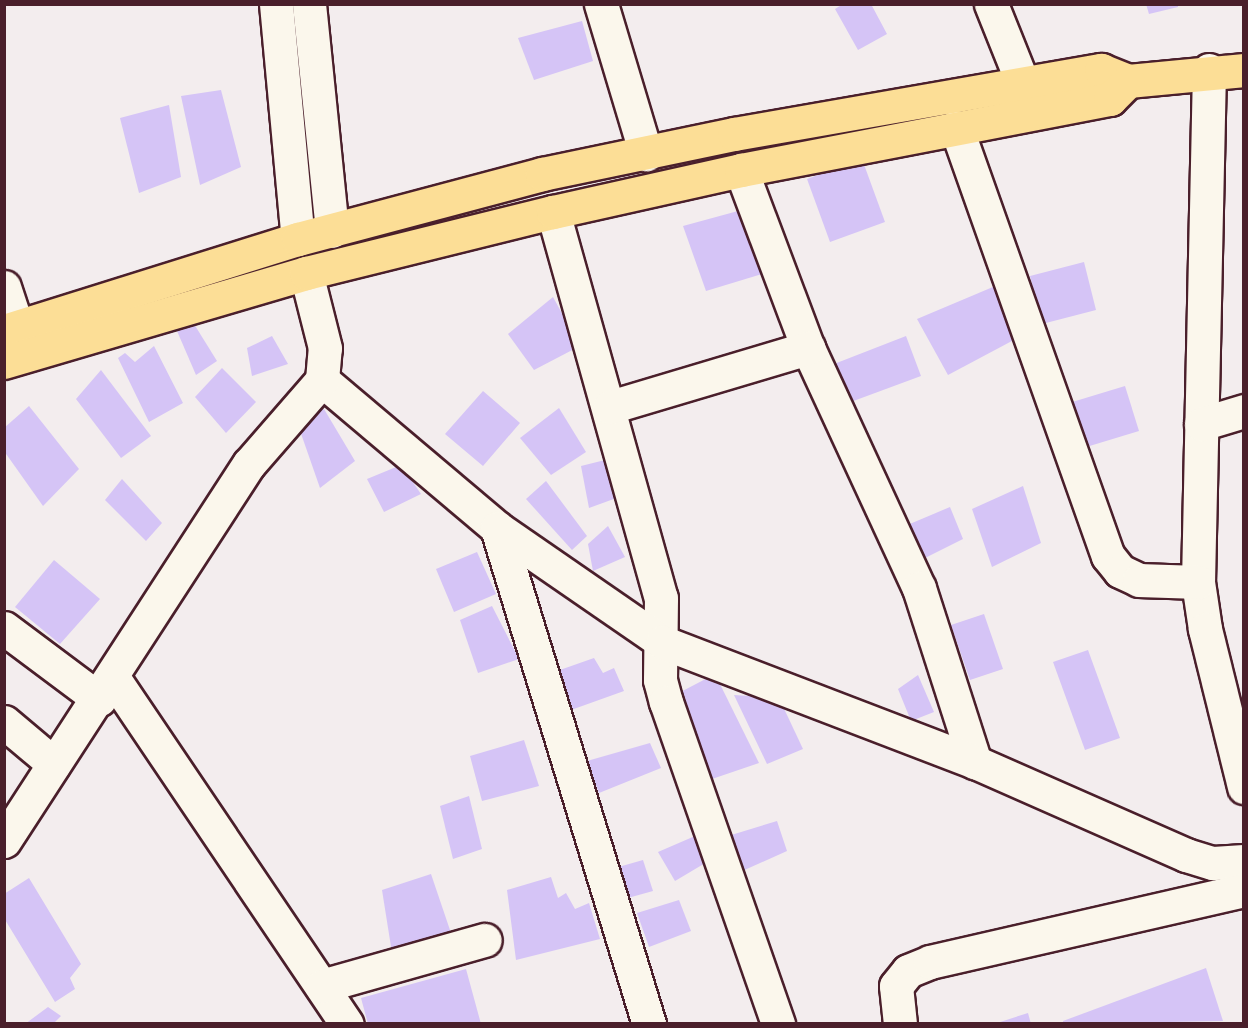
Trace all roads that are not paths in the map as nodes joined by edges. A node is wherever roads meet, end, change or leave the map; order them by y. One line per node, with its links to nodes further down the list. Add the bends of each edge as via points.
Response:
1 (276, 4): 14 (street)
2 (309, 4): 13 (street)
3 (601, 4): 10 (street)
4 (991, 4): 8 (street)
5 (1209, 70): 6 (main road); 7 (main road); 22 (street)
6 (1244, 70)
7 (1128, 81): 8 (main road, via 1101,69); 9 (main road, via 1110,99)
8 (1023, 84): 10 (main road)
9 (956, 127): 11 (main road); 24 (street, via 1107,555 1120,571 1139,580)
10 (646, 154): 13 (main road, via 542,174)
11 (741, 170): 12 (main road); 18 (street)
12 (552, 212): 15 (main road); 20 (street)
13 (332, 231): 14 (main road)
14 (298, 239): 17 (main road)
15 (306, 273): 17 (main road); 19 (street, via 325,348)
16 (4, 287): 17 (street)
17 (13, 344)
18 (808, 348): 20 (street); 29 (street, via 920,588)
19 (322, 380): 23 (street); 27 (street, via 249,464)
20 (610, 407): 26 (street, via 661,598)
21 (1244, 411): 22 (street)
22 (1201, 424): 24 (street)
23 (497, 528): 26 (street); 38 (street)
24 (1198, 582): 31 (street, via 1205,629)
25 (4, 628): 27 (street)
26 (662, 642): 29 (street); 39 (street, via 660,680 666,702)
27 (106, 689): 30 (street); 36 (street)
28 (4, 722): 30 (street)
29 (975, 762): 33 (street, via 1186,855 1213,863)
30 (54, 764): 32 (street)
31 (1244, 787)
32 (4, 841)
33 (1244, 861)
34 (1244, 890): 40 (street, via 930,962 908,971 896,986)
35 (484, 940): 36 (street)
36 (322, 986): 37 (street)
37 (347, 1023)
38 (649, 1023)
39 (778, 1023)
40 (900, 1023)

